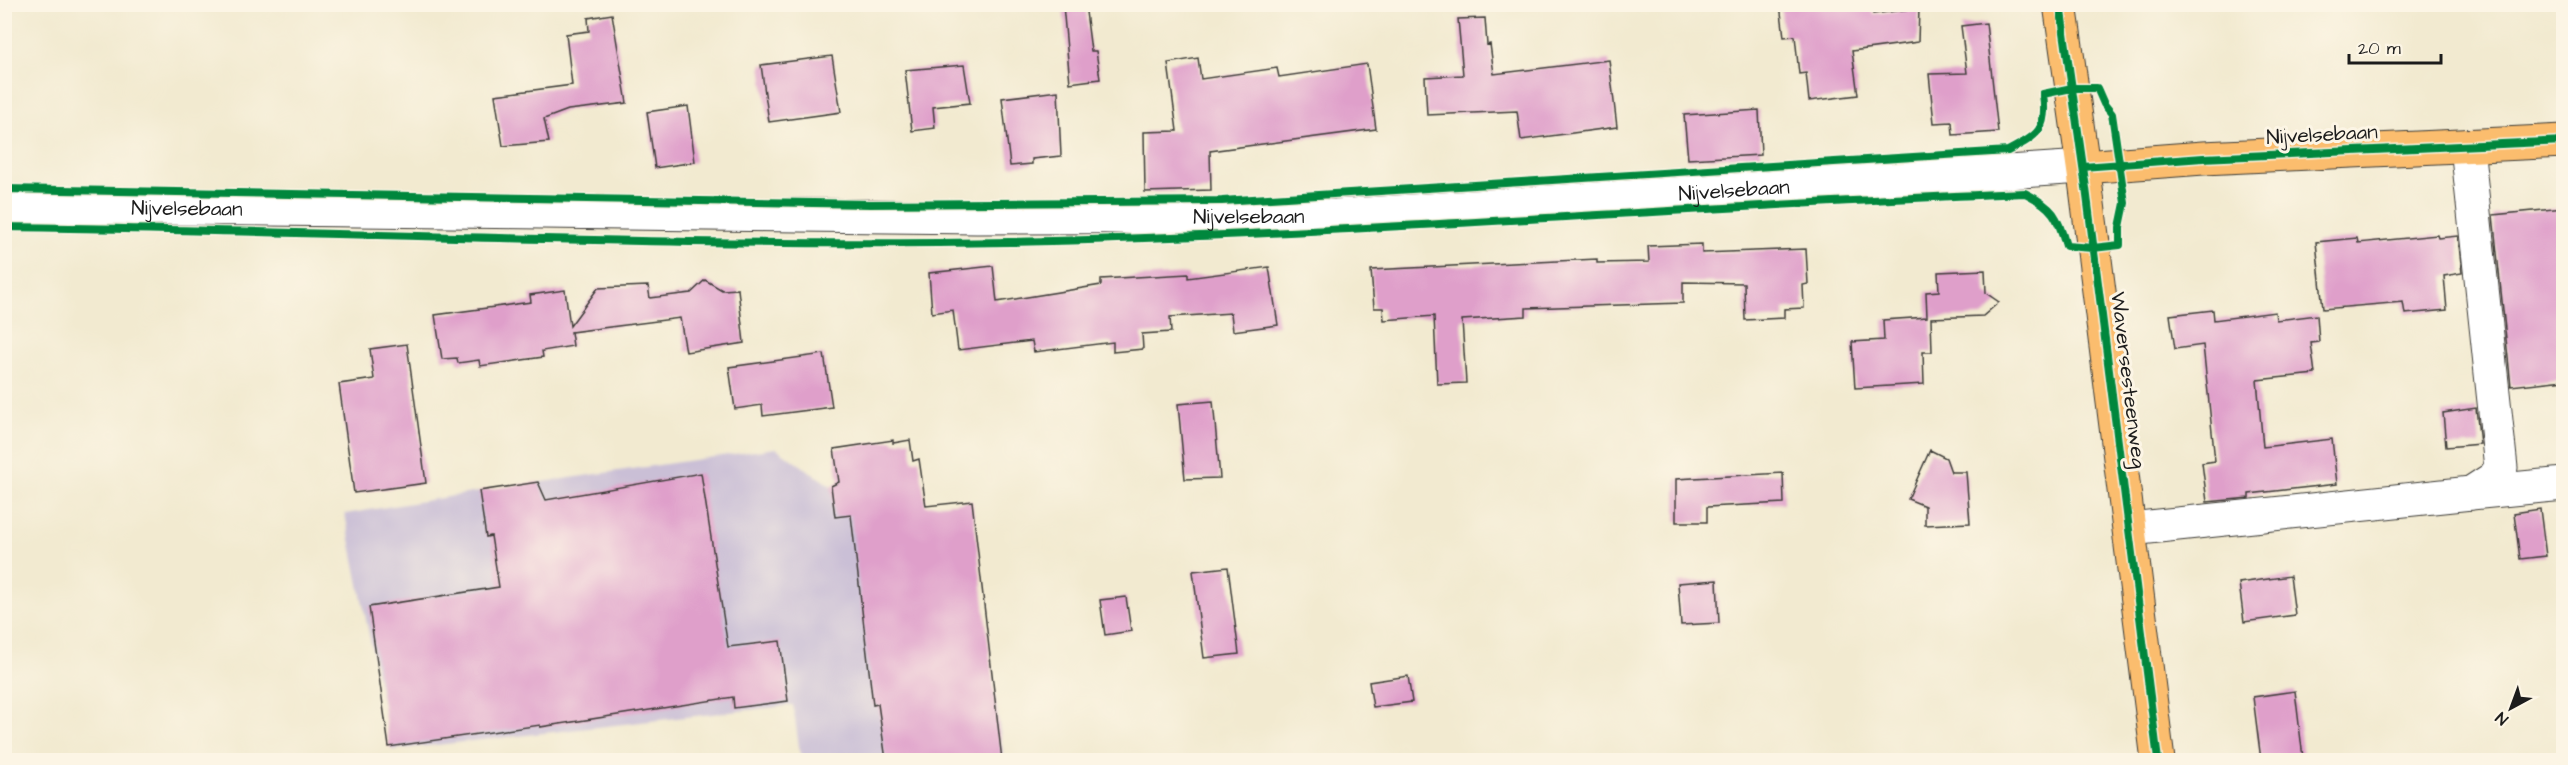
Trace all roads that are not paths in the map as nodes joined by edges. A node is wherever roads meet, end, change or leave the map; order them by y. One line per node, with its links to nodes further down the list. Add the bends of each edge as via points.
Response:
1 (2060, 4): 4 (main road, Waversesteenweg)
2 (2564, 141): 3 (main road, Nijvelsebaan)
3 (2468, 146): 4 (main road, Nijvelsebaan); 7 (street, via 2501,468 2494,478)
4 (2083, 167): 5 (street, Nijvelsebaan, via 1336,216 977,217); 8 (main road, Waversesteenweg)
5 (4, 206)
6 (2564, 484): 7 (street)
7 (2471, 493): 8 (street)
8 (2130, 529): 9 (main road, Waversesteenweg)
9 (2158, 760)

